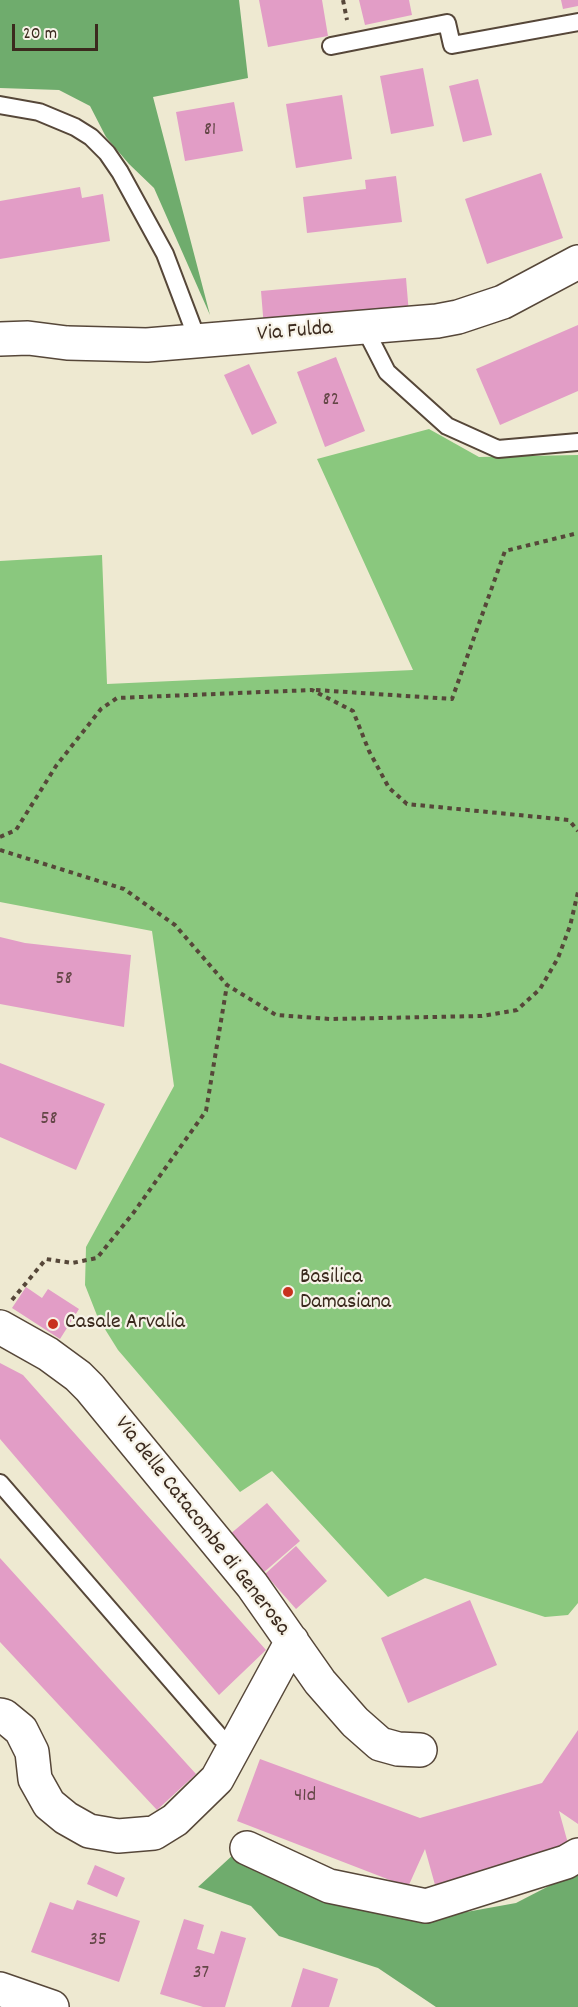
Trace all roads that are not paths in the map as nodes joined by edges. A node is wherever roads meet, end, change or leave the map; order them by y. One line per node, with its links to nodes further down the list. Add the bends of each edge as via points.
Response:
1 (578, 22): 2 (lane, via 452,45 447,23)
2 (331, 45)
3 (0, 105): 7 (lane, via 39,112 75,127 107,153 165,254)
4 (578, 262): 5 (street, Via Fulda, via 513,297 458,317)
5 (363, 327): 7 (street, Via Fulda); 8 (lane, via 387,372 447,426 498,449)
6 (0, 339): 7 (street, Via Fulda, via 147,345)
7 (198, 341)
8 (578, 442)
9 (4, 1316): 11 (street, Via delle Catacombe di Generosa, via 90,1388 252,1585)
10 (0, 1483): 13 (lane, via 221,1738)
11 (292, 1641): 13 (street); 14 (street, Via delle Catacombe di Generosa, via 320,1682 367,1734 390,1748)
12 (0, 1715): 13 (street, via 21,1730 32,1752 35,1779 49,1804 89,1831 118,1836 154,1833 175,1820 217,1779)
13 (238, 1739)
14 (420, 1750)
15 (247, 1848): 16 (street, via 329,1886 426,1906)
16 (578, 1855)
17 (0, 1989): 18 (street)
18 (52, 2007)

